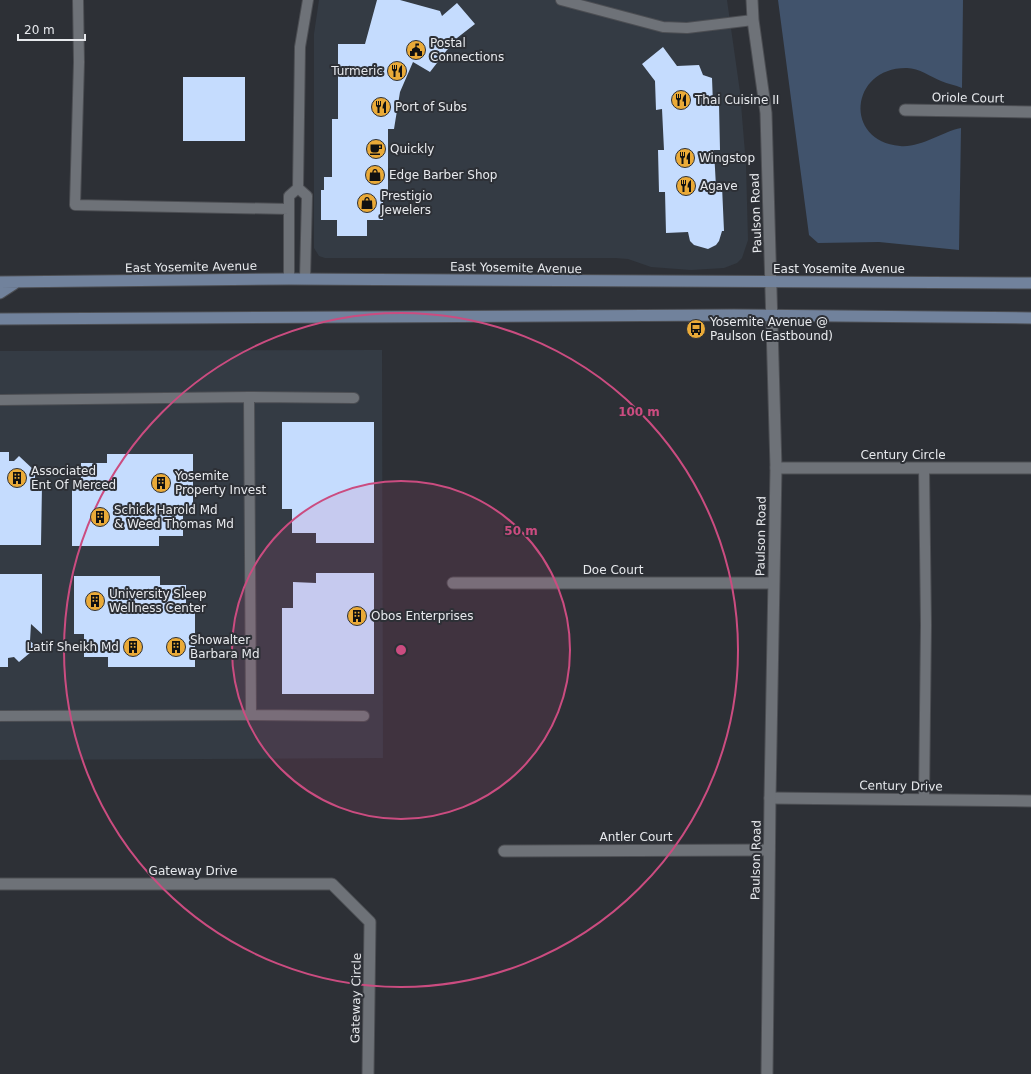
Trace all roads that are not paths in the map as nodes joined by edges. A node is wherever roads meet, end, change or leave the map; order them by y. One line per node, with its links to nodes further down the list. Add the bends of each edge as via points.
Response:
1 (78, 0): 9 (lane, via 75,205)
2 (308, 0): 8 (lane, via 300,47)
3 (561, 0): 5 (lane, via 663,27 687,28)
4 (752, 0): 5 (street, Paulson Road)
5 (753, 20): 14 (street, Paulson Road, via 766,113)
6 (905, 110): 7 (street, Oriole Court)
7 (1031, 112)
8 (298, 188): 9 (lane, via 289,196); 11 (lane, via 307,196)
9 (289, 209): 10 (lane)
10 (289, 278): 11 (main road, East Yosemite Avenue); 13 (main road, East Yosemite Avenue)
11 (305, 279): 14 (main road, East Yosemite Avenue)
12 (0, 282): 13 (main road, East Yosemite Avenue)
13 (17, 282): 16 (main road)
14 (771, 282): 15 (main road, East Yosemite Avenue); 17 (street, Paulson Road)
15 (1031, 283)
16 (0, 294)
17 (772, 316): 18 (main road); 19 (main road); 23 (street, Paulson Road)
18 (1031, 318)
19 (0, 319)
20 (249, 397): 21 (lane); 22 (lane); 28 (lane)
21 (354, 398)
22 (0, 400)
23 (776, 468): 24 (street, Century Circle); 27 (street, Paulson Road)
24 (924, 468): 25 (street, Century Circle); 32 (lane)
25 (1031, 468)
26 (453, 583): 27 (street, Doe Court)
27 (773, 583): 31 (street, Paulson Road)
28 (251, 715): 29 (lane); 30 (lane)
29 (0, 716)
30 (364, 716)
31 (770, 798): 32 (street, Century Drive); 34 (street, Paulson Road)
32 (924, 800): 33 (street, Century Drive)
33 (1031, 801)
34 (769, 850): 35 (street, Antler Court); 39 (street, Paulson Road)
35 (504, 851)
36 (0, 884): 37 (street, Gateway Drive, via 332,884)
37 (370, 922): 38 (street, Gateway Circle)
38 (368, 1074)
39 (767, 1074)

